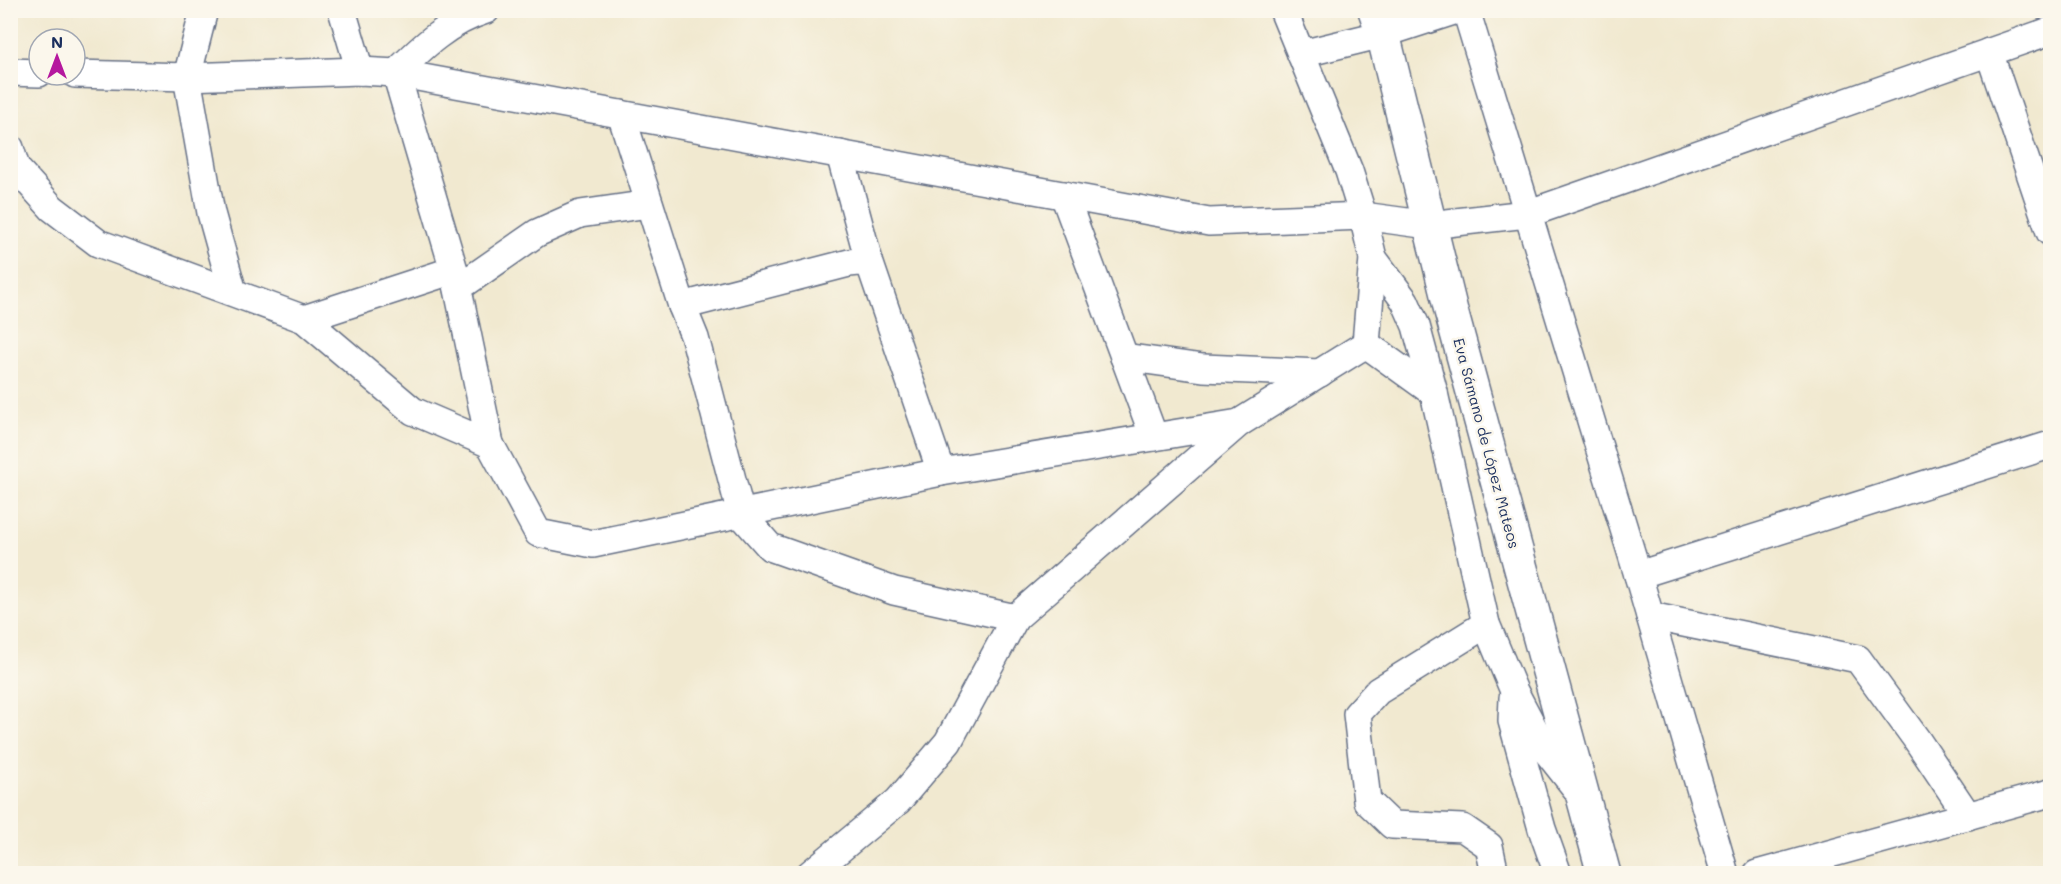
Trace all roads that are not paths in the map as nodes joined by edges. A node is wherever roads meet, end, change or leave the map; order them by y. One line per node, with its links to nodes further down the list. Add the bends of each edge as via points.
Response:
1 (204, 10): 16 (street)
2 (342, 10): 12 (street)
3 (486, 10): 14 (street, via 428,40)
4 (1283, 10): 10 (street)
5 (1457, 10): 7 (street)
6 (1466, 10): 22 (street)
7 (1379, 22): 10 (street); 24 (main road, Eva Sámano de López Mateos)
8 (2050, 31): 9 (street)
9 (1989, 52): 22 (street); 25 (street)
10 (1301, 54): 23 (street, via 1349,171)
11 (10, 72): 13 (street)
12 (360, 72): 14 (street); 16 (street)
13 (27, 73)
14 (396, 73): 17 (street); 28 (street)
15 (87, 74): 16 (street)
16 (187, 78): 29 (street, via 211,213)
17 (621, 114): 19 (street); 21 (street)
18 (10, 148): 29 (street, via 16,168 52,208 98,243)
19 (840, 154): 20 (street); 27 (street)
20 (1064, 195): 23 (street, via 1209,222); 33 (street)
21 (649, 204): 28 (street, via 580,214 537,233); 30 (street)
22 (1527, 214): 24 (street); 42 (street)
23 (1363, 216): 24 (street); 26 (street)
24 (1429, 225): 48 (main road, Eva Sámano de López Mateos)
25 (2050, 232)
26 (1373, 258): 32 (street); 35 (street, via 1405,301)
27 (869, 261): 30 (street); 40 (street)
28 (456, 279): 31 (street); 38 (street)
29 (233, 292): 31 (street)
30 (682, 306): 41 (street, via 695,338)
31 (304, 319): 38 (street, via 413,411)
32 (1366, 344): 34 (street); 35 (street)
33 (1124, 357): 34 (street, via 1203,368); 37 (street)
34 (1320, 373): 36 (street)
35 (1434, 393): 45 (street)
36 (1239, 423): 37 (street); 44 (street)
37 (1154, 437): 40 (street)
38 (490, 444): 41 (street, via 538,533 593,544)
39 (2050, 445): 42 (street)
40 (941, 472): 41 (street)
41 (741, 514): 44 (street, via 770,547 894,591)
42 (1638, 575): 43 (street)
43 (1650, 616): 49 (street, via 1858,659); 54 (street)
44 (1015, 618): 50 (street, via 948,742 898,801)
45 (1486, 624): 46 (street); 51 (street, via 1378,691 1357,714 1367,801 1392,825 1463,828 1489,846)
46 (1514, 691): 48 (street, via 1544,748); 52 (street, via 1512,721)
47 (2050, 793): 49 (street)
48 (1584, 798): 53 (main road, Eva Sámano de López Mateos)
49 (1968, 816): 55 (street)
50 (810, 873)
51 (1495, 873)
52 (1558, 873)
53 (1604, 873)
54 (1725, 873)
55 (1757, 873)

